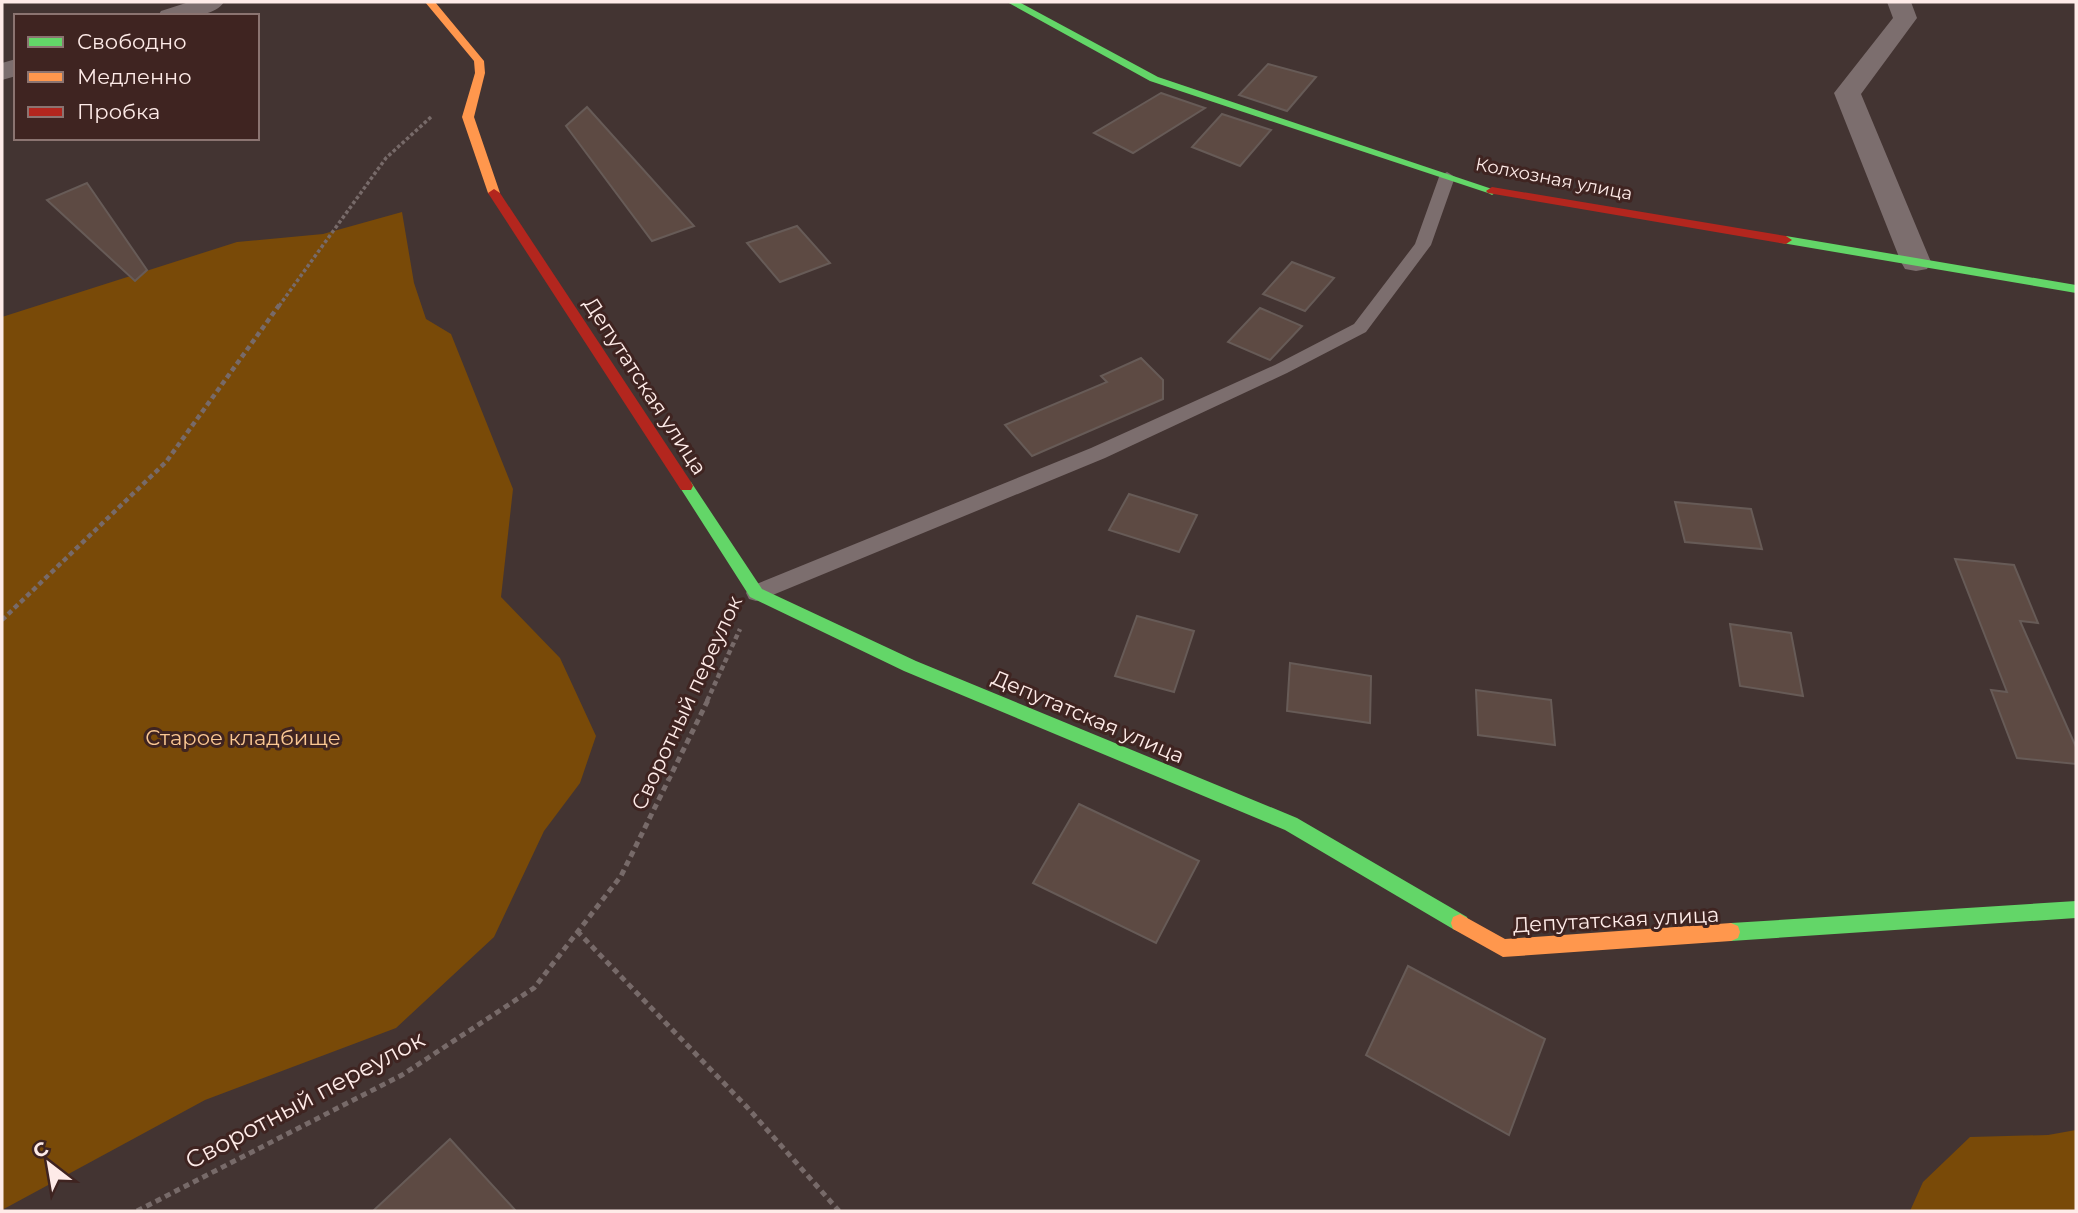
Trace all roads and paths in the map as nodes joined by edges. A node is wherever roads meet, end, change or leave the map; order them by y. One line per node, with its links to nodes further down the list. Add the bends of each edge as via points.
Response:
1 (212, 2): 5 (street)
2 (430, 2): 10 (street, Депутатская улица, via 480,61 468,117 490,186)
3 (1012, 2): 7 (street, Колхозная улица, via 1154,79)
4 (1899, 2): 8 (street, via 1905,18 1847,93)
5 (176, 14)
6 (433, 116): 11 (path, via 386,158 166,462)
7 (1447, 177): 8 (street, Колхозная улица, via 1487,190); 10 (lane, via 1423,245 1360,327 1281,369 1098,453)
8 (1916, 262): 9 (street, Колхозная улица)
9 (2076, 289)
10 (756, 593): 12 (street, Депутатская улица, via 910,666 1291,824 1503,948); 13 (path, Своротный переулок, via 621,876)
11 (2, 620)
12 (2076, 909)
13 (577, 931): 14 (path, Своротный переулок, via 534,988 402,1075); 15 (path, via 746,1106)
14 (137, 1211)
15 (839, 1211)

